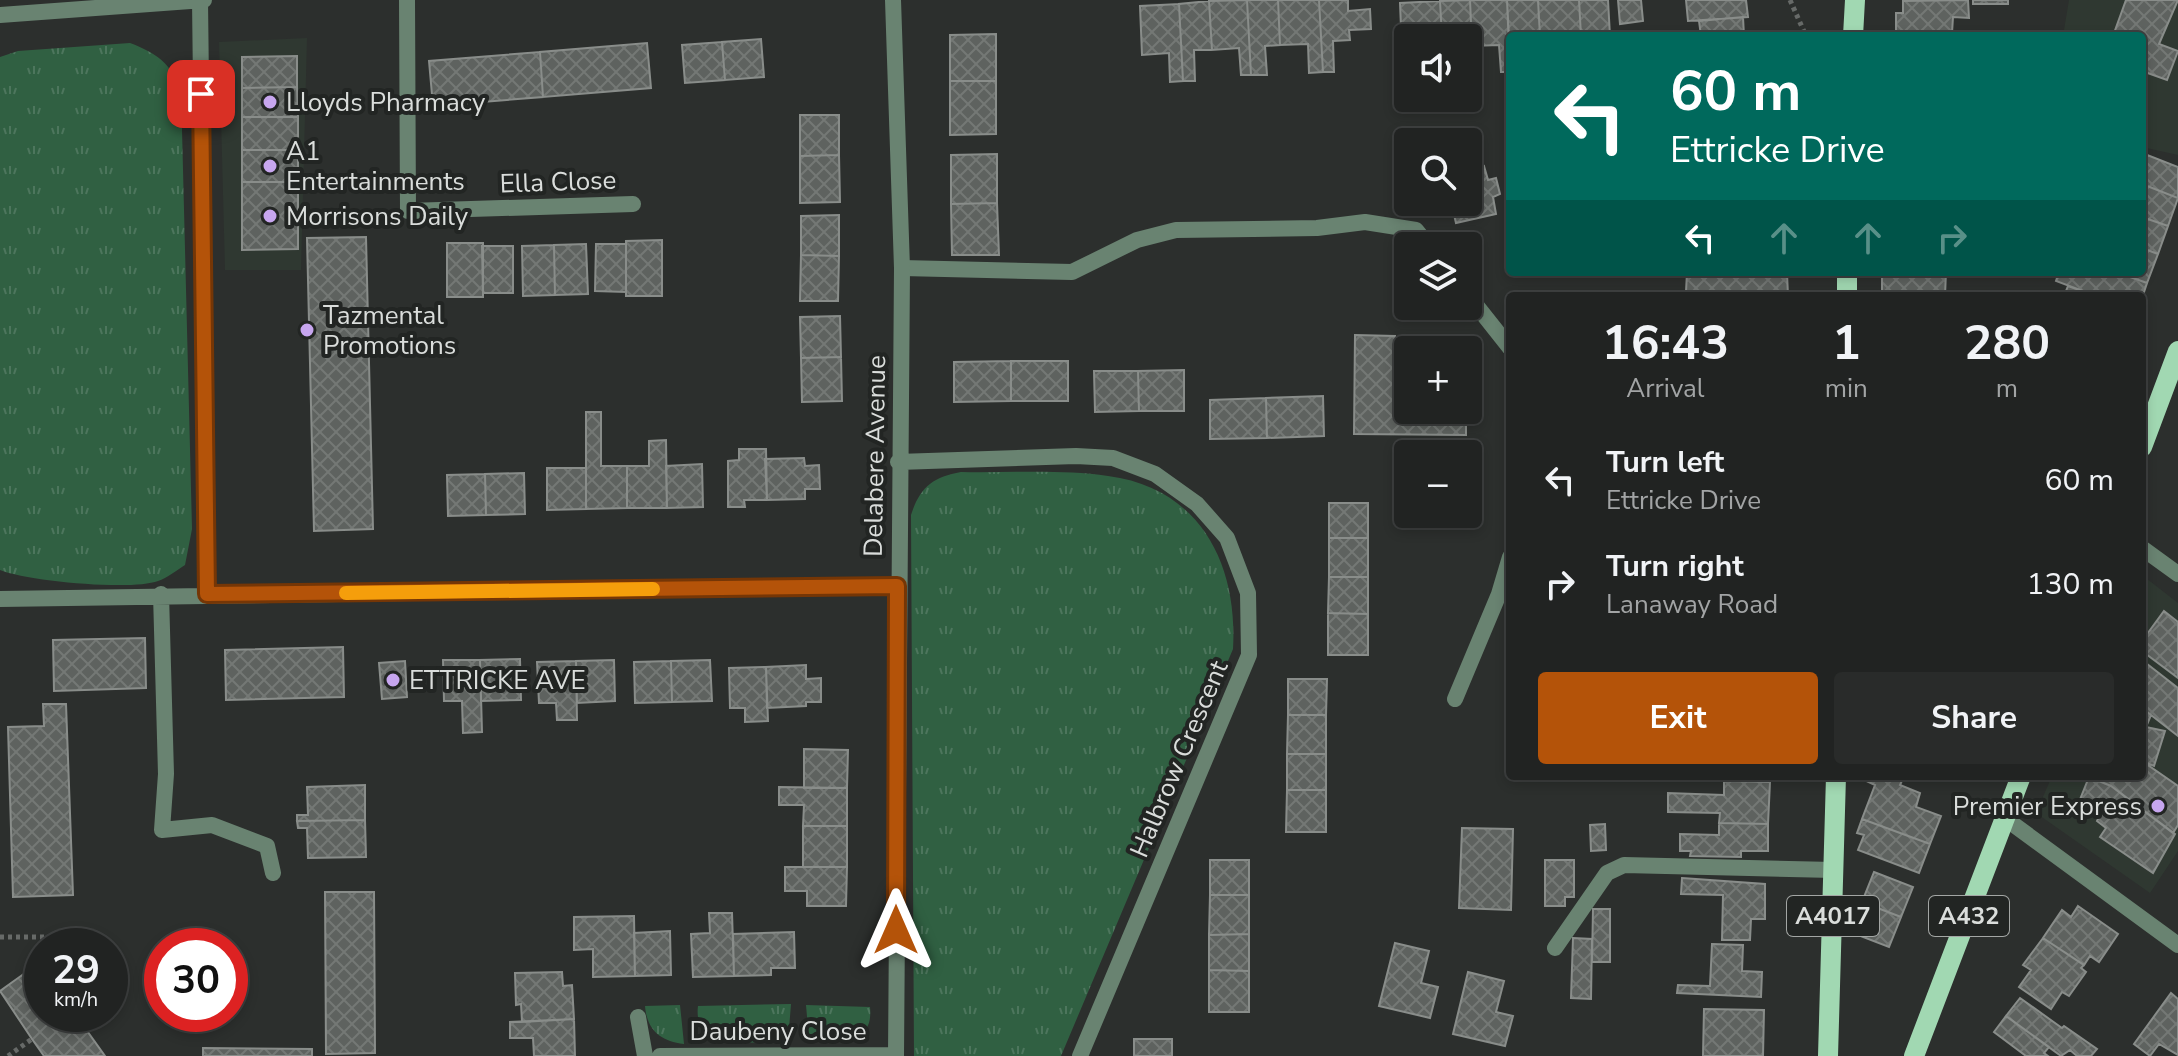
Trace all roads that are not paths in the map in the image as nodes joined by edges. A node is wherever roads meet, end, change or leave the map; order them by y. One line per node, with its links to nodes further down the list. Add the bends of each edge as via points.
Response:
1 (202, 0): 5 (street); 20 (street)
2 (407, 0): 7 (street, Ella Close, via 408,211)
3 (893, 0): 9 (street, Delabere Avenue)
4 (1855, 0): 6 (main road)
5 (0, 15)
6 (1853, 32)
7 (633, 204)
8 (1418, 232): 9 (street, via 1365,222 1176,230 1137,240 1072,272)
9 (902, 268): 14 (street, Delabere Avenue)
10 (1482, 313): 11 (street)
11 (1506, 343)
12 (2178, 351): 13 (main road)
13 (2146, 436)
14 (898, 462): 18 (street, Delabere Avenue); 34 (street, Halbrow Crescent, via 1113,458 1155,474 1197,504 1227,538 1248,593 1249,655)
15 (2146, 551): 17 (street)
16 (1506, 567): 22 (street)
17 (2178, 574)
18 (897, 586): 20 (street); 31 (street, Delabere Avenue)
19 (161, 594): 20 (street); 21 (street); 27 (street, via 166,774 162,830 212,825 267,846)
20 (207, 594)
21 (0, 599)
22 (1455, 699)
23 (1836, 780): 26 (main road, A4017)
24 (2020, 780): 25 (main road, A432)
25 (2006, 819): 28 (street); 36 (main road, A432)
26 (1834, 870): 29 (street, via 1624,865 1607,873); 35 (main road, A4017)
27 (273, 873)
28 (2178, 945)
29 (1555, 948)
30 (638, 1017): 32 (street)
31 (896, 1055): 33 (street, Daubeny Close)
32 (645, 1056)
33 (660, 1056)
34 (1080, 1056)
35 (1828, 1056)
36 (1914, 1056)

